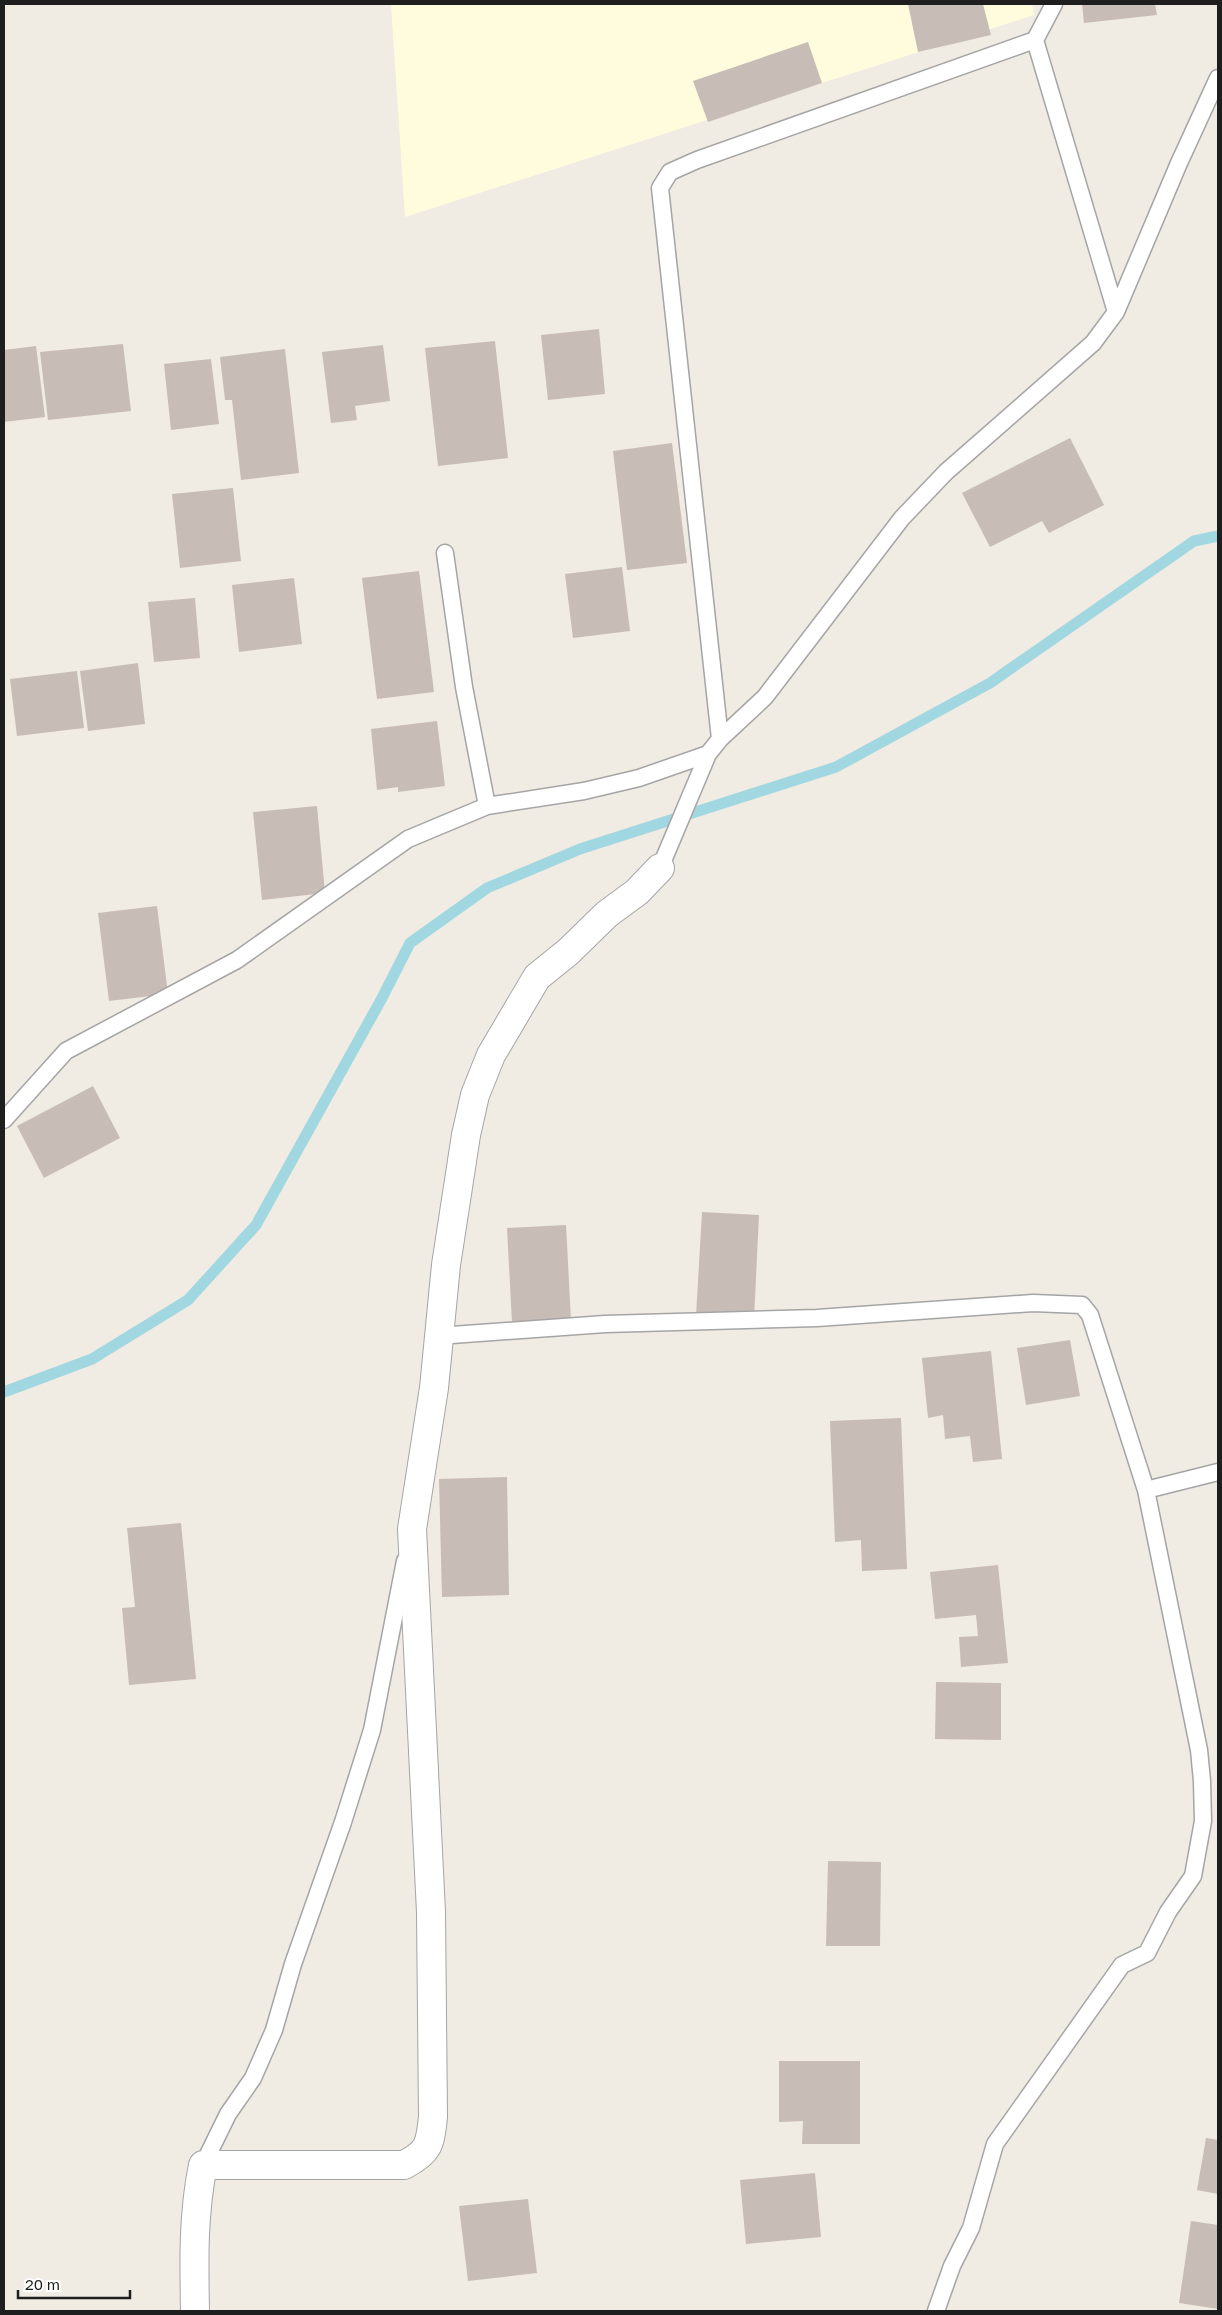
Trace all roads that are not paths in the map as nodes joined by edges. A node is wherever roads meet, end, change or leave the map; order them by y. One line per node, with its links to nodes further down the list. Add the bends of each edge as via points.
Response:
1 (1054, 4): 2 (lane)
2 (1035, 40): 4 (lane); 6 (lane, via 697,160 670,172 660,188)
3 (1218, 78): 4 (lane)
4 (1116, 312): 6 (lane, via 1093,343 946,472 902,518 764,698)
5 (445, 553): 8 (lane, via 464,687)
6 (720, 739): 7 (lane)
7 (708, 754): 8 (lane, via 639,778 584,791); 9 (lane)
8 (487, 806): 10 (lane, via 408,839 237,960 66,1051)
9 (660, 868): 11 (street, via 637,892 607,914 537,977 490,1055 475,1094 466,1135)
10 (4, 1120)
11 (438, 1336): 13 (lane, via 605,1324 817,1318 1033,1303 1082,1305 1093,1322); 14 (street, via 434,1388)
12 (1218, 1472): 13 (lane)
13 (1146, 1490): 17 (lane, via 1199,1750 1203,1821 1194,1876 1168,1912 1147,1953 1122,1965 995,2144 971,2228 952,2266)
14 (412, 1529): 15 (lane, via 372,1730 343,1822 293,1964 274,2030 253,2078 228,2114); 15 (street, via 430,1912 433,2117 428,2147 404,2165)
15 (203, 2165): 16 (street, via 196,2200 193,2252)
16 (195, 2311)
17 (936, 2311)

